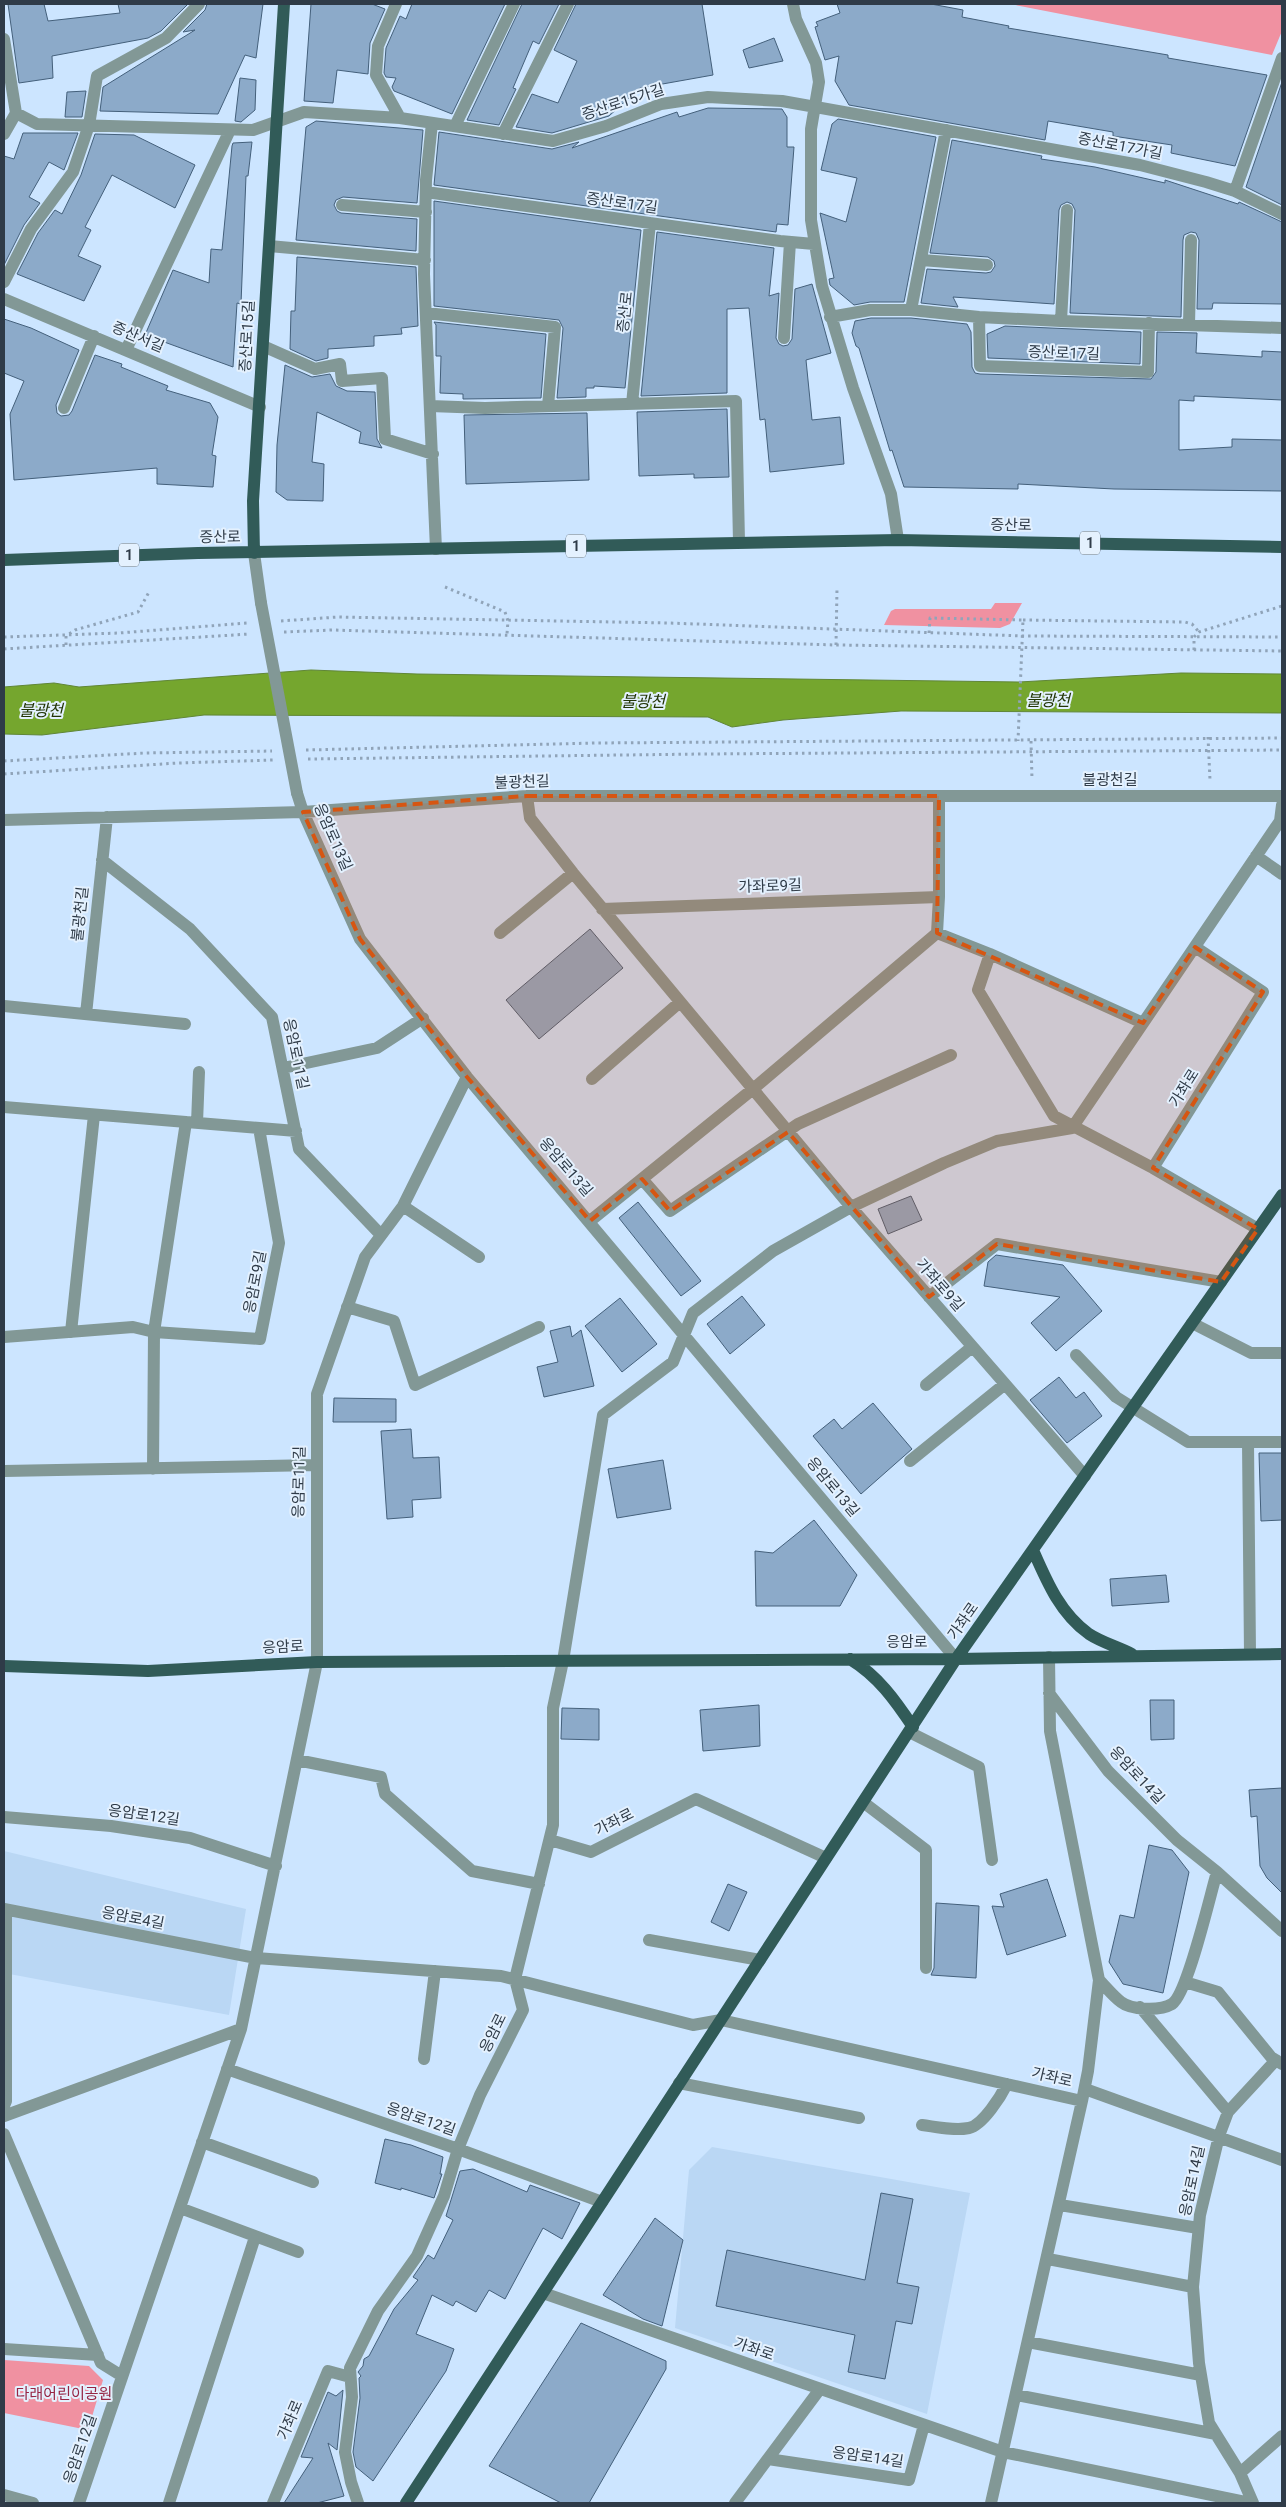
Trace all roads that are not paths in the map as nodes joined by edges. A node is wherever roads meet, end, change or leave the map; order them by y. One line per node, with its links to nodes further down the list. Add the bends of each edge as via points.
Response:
1 (199, 4): 15 (street, via 166,38 97,76)
2 (284, 4): 13 (main road, 증산로15길)
3 (396, 4): 12 (street, via 378,46 376,75)
4 (514, 4): 16 (street)
5 (568, 4): 20 (street)
6 (792, 4): 10 (street, via 816,63 819,82)
7 (4, 39): 9 (street)
8 (1282, 58): 21 (street)
9 (5, 64): 11 (street)
10 (815, 106): 18 (street, 증산로17가길); 20 (street, 증산로15가길, via 708,97 661,104 606,126 553,141); 30 (street, via 811,129)
11 (16, 113): 15 (street, via 37,124); 19 (street)
12 (400, 118): 13 (street, 증산로15가길, via 304,112); 14 (street, 증산로15가길)
13 (276, 122): 17 (street, via 253,130); 31 (main road, 증산로15길)
14 (432, 123): 16 (street, 증산로15가길); 22 (street)
15 (88, 125): 17 (street); 35 (street, via 73,172 31,229)
16 (455, 126): 20 (street, 증산로15가길)
17 (230, 130): 48 (street)
18 (946, 130): 21 (street, 증산로17가길, via 1140,165); 33 (street)
19 (4, 134)
20 (502, 134)
21 (1235, 191): 26 (street, 증산로17가길)
22 (426, 192): 25 (street); 27 (street, 증산로17길)
23 (342, 205): 25 (street)
24 (1067, 210): 41 (street)
25 (426, 212): 32 (street)
26 (1282, 214)
27 (650, 223): 29 (street, 증산로17길); 49 (street, 증산로)
28 (1192, 240): 43 (street)
29 (790, 242): 30 (street, 증산로17길); 46 (street)
30 (814, 244): 39 (street)
31 (269, 246): 32 (street); 47 (main road, 증산로15길)
32 (424, 260): 38 (street)
33 (921, 260): 34 (street); 37 (street)
34 (987, 265)
35 (4, 282)
36 (4, 299): 45 (street, 증산서길)
37 (911, 310): 39 (street, via 870,310); 40 (street)
38 (426, 313): 50 (street); 51 (street, via 555,327)
39 (830, 317): 55 (street, via 891,494)
40 (979, 317): 41 (street); 42 (street, 증산로17길, via 980,366 1148,372)
41 (1061, 321): 42 (street)
42 (1149, 323): 43 (street)
43 (1189, 324): 44 (street)
44 (1282, 328)
45 (94, 336): 48 (street, 증산서길); 53 (street)
46 (784, 338)
47 (263, 346): 52 (main road, 증산로15길); 54 (street, via 316,369 340,364 342,381 382,378 385,439)
48 (126, 350): 52 (street, 증산서길)
49 (632, 404): 51 (street); 56 (street, via 736,400)
50 (430, 406): 51 (street); 54 (street)
51 (548, 406)
52 (260, 407): 59 (main road, 증산로15길, via 253,501)
53 (64, 408)
54 (433, 454): 58 (street)
55 (898, 540): 56 (main road, 증산로 / 1); 57 (main road, 증산로 / 1)
56 (739, 542): 58 (main road, 증산로 / 1)
57 (1282, 547)
58 (436, 549): 59 (main road, 증산로 / 1)
59 (254, 553): 60 (main road, 증산로 / 1); 65 (street, 응암로13길, bridge, via 260,603)
60 (4, 560)
61 (526, 796): 62 (street, 불광천길); 65 (street, 불광천길); 70 (street, 가좌로9길, via 530,818)
62 (939, 796): 63 (street, 불광천길); 72 (street)
63 (1282, 796)
64 (1282, 805): 68 (street, via 1280,821)
65 (303, 812): 66 (street, 불광천길); 81 (street, 응암로13길, via 360,939)
66 (107, 817): 67 (street, 불광천길); 69 (street, 불광천길)
67 (4, 820)
68 (1256, 856): 71 (street); 76 (street)
69 (102, 860): 80 (street, 불광천길); 85 (street, 응암로11길, via 190,929 272,1017)
70 (573, 873): 73 (street, 가좌로9길); 74 (street)
71 (1282, 874)
72 (939, 897): 73 (street, 가좌로9길); 75 (street)
73 (602, 908): 78 (street, 가좌로9길)
74 (500, 933)
75 (937, 933): 77 (street); 89 (street)
76 (1195, 947): 83 (street); 97 (street, 가좌로, via 1263,992)
77 (990, 954): 83 (street); 94 (street, via 978,990 1054,1116)
78 (680, 1002): 88 (street); 89 (street, 가좌로9길)
79 (4, 1006): 80 (street)
80 (86, 1014): 82 (street)
81 (423, 1018): 85 (street, via 377,1048); 87 (street, 응암로13길)
82 (185, 1024)
83 (1143, 1024): 94 (street)
84 (951, 1056): 96 (street, via 798,1124)
85 (283, 1068): 95 (street, 응암로11길)
86 (199, 1072): 92 (street)
87 (467, 1077): 100 (street, 응암로11길); 102 (street, 응암로13길)
88 (592, 1079)
89 (753, 1089): 96 (street, 가좌로9길); 98 (street)
90 (4, 1107): 91 (street)
91 (94, 1115): 92 (street); 111 (street)
92 (191, 1123): 93 (street); 112 (street)
93 (259, 1128): 95 (street); 112 (street, 응암로9길, via 279,1243 260,1339)
94 (1072, 1128): 97 (street); 101 (street, via 997,1141 944,1162)
95 (296, 1132): 104 (street, 응암로11길, via 299,1149)
96 (788, 1132): 98 (street, via 670,1211); 101 (street, 가좌로9길)
97 (1153, 1168): 103 (street)
98 (642, 1179): 102 (street)
99 (1282, 1195): 103 (main road, 가좌로)
100 (403, 1206): 104 (street, 응암로11길); 105 (street)
101 (851, 1207): 107 (street, 가좌로9길); 114 (street, via 773,1251 693,1313)
102 (590, 1222): 114 (street, 응암로13길)
103 (1258, 1230): 106 (main road, 가좌로)
104 (381, 1235): 108 (street, 응암로11길, via 365,1257)
105 (479, 1257)
106 (1221, 1282): 107 (street, via 997,1244); 109 (main road, 가좌로)
107 (929, 1297): 115 (street, 가좌로9길)
108 (347, 1307): 110 (street, via 394,1321 415,1385); 124 (street, 응암로11길, via 317,1394)
109 (1192, 1323): 116 (street, via 1251,1352); 120 (main road, 가좌로)
110 (539, 1327)
111 (71, 1332): 112 (street, 응암로9길, via 133,1327); 113 (street, 응암로9길)
112 (154, 1332): 125 (street)
113 (4, 1337)
114 (685, 1337): 134 (street, 응암로13길); 135 (street, via 673,1362 603,1415)
115 (972, 1346): 118 (street, 가좌로9길); 119 (street)
116 (1282, 1353)
117 (1076, 1355): 120 (street, via 1116,1397)
118 (1005, 1384): 123 (street); 127 (street, 가좌로9길)
119 (926, 1386)
120 (1134, 1407): 121 (street, via 1188,1442); 127 (main road, 가좌로)
121 (1248, 1442): 122 (street); 129 (street)
122 (1282, 1442)
123 (910, 1461)
124 (316, 1466): 125 (street); 136 (street, 응암로11길)
125 (153, 1468): 126 (street)
126 (4, 1471)
127 (1085, 1476): 128 (main road, 가좌로)
128 (1033, 1550): 131 (main road, via 1050,1588 1068,1616 1090,1634); 134 (main road, 가좌로)
129 (1250, 1654): 130 (main road, 응암로); 131 (main road, 응암로)
130 (1282, 1654)
131 (1136, 1656): 132 (main road, 응암로)
132 (1049, 1657): 134 (main road, 응암로); 138 (street)
133 (850, 1658): 134 (main road, 응암로); 135 (main road, 응암로); 139 (main road, via 885,1686)
134 (956, 1659): 139 (main road, 가좌로)
135 (564, 1660): 136 (main road, 응암로); 143 (street, 응암로, via 553,1708 553,1825)
136 (317, 1662): 137 (main road, 응암로, via 148,1671); 140 (street, 응암로12길)
137 (4, 1666)
138 (1049, 1693): 147 (street, 응암로14길, via 1108,1772 1177,1840); 157 (street, via 1050,1730)
139 (911, 1730): 141 (main road, 가좌로); 145 (street, via 979,1767)
140 (297, 1760): 146 (street, 응암로12길); 148 (street, via 381,1777 385,1794 472,1871)
141 (863, 1802): 144 (main road, 가좌로); 154 (street, via 926,1850)
142 (4, 1817): 146 (street, 응암로12길, via 111,1826 190,1838)
143 (550, 1840): 144 (street, 가좌로, via 591,1852 696,1799); 148 (street, 응암로)
144 (826, 1858): 153 (main road, 가좌로)
145 (992, 1860)
146 (276, 1866): 152 (street, 응암로12길)
147 (1217, 1872): 150 (street, 응암로14길); 158 (street)
148 (539, 1884): 156 (street, 응암로)
149 (5, 1910): 152 (street, 응암로4길); 168 (street)
150 (1282, 1931)
151 (650, 1940): 153 (street)
152 (256, 1958): 155 (street); 161 (street, 응암로12길)
153 (760, 1960): 160 (main road, 가좌로)
154 (926, 1968)
155 (435, 1971): 156 (street); 162 (street)
156 (515, 1980): 160 (street, via 693,2026); 176 (street, 응암로, via 523,2010 480,2095)
157 (1100, 1980): 159 (street, via 1122,2003); 167 (street)
158 (1185, 1982): 159 (street, via 1172,2004 1153,2010); 163 (street, via 1218,1992)
159 (1140, 2008): 169 (street)
160 (721, 2020): 165 (main road, 가좌로); 166 (street, 가좌로)
161 (241, 2029): 164 (street, 응암로12길); 170 (street)
162 (424, 2060)
163 (1279, 2062): 169 (street)
164 (227, 2069): 175 (street, 응암로12길); 176 (street, 응암로12길)
165 (679, 2084): 171 (street); 179 (main road, 가좌로)
166 (1007, 2084): 167 (street, 가좌로); 172 (street, via 1000,2100 971,2128)
167 (1084, 2095): 174 (street, 응암로14길); 180 (street)
168 (4, 2106)
169 (1228, 2112): 174 (street)
170 (4, 2116)
171 (860, 2118)
172 (922, 2124)
173 (4, 2134): 190 (street)
174 (1219, 2136): 177 (street); 182 (street, 응암로14길)
175 (202, 2142): 178 (street); 181 (street, 응암로12길)
176 (458, 2149): 179 (street, 응암로12길); 193 (street, via 444,2196 417,2256 378,2311 350,2368)
177 (1282, 2160)
178 (313, 2182)
179 (602, 2202): 187 (main road, 가좌로)
180 (1060, 2205): 182 (street); 185 (street)
181 (180, 2208): 183 (street); 192 (street, 응암로12길)
182 (1198, 2228): 186 (street, 응암로14길)
183 (255, 2236): 184 (street); 205 (street)
184 (298, 2252)
185 (1048, 2259): 186 (street); 188 (street)
186 (1193, 2287): 191 (street, 응암로14길)
187 (543, 2293): 194 (street, 가좌로); 208 (main road, 가좌로)
188 (1028, 2342): 191 (street); 195 (street)
189 (4, 2349): 190 (street)
190 (98, 2355): 192 (street, via 101,2363)
191 (1201, 2375): 197 (street, 응암로14길, via 1209,2423)
192 (122, 2376): 204 (street, 응암로12길)
193 (350, 2377): 206 (street, 가좌로, via 328,2370); 207 (street, via 352,2397 345,2452)
194 (820, 2389): 196 (street); 200 (street)
195 (1016, 2395): 197 (street); 199 (street)
196 (924, 2425): 199 (street); 200 (street, 응암로14길, via 908,2480)
197 (1216, 2434): 201 (street, 응암로14길)
198 (1282, 2436): 201 (street)
199 (1003, 2452): 210 (street); 211 (street)
200 (768, 2459): 209 (street)
201 (1240, 2473): 211 (street, 응암로14길)
202 (4, 2494): 203 (street)
203 (33, 2503)
204 (79, 2503)
205 (169, 2503)
206 (273, 2503)
207 (358, 2503)
208 (406, 2503)
209 (735, 2503)
210 (991, 2503)
211 (1251, 2503)

